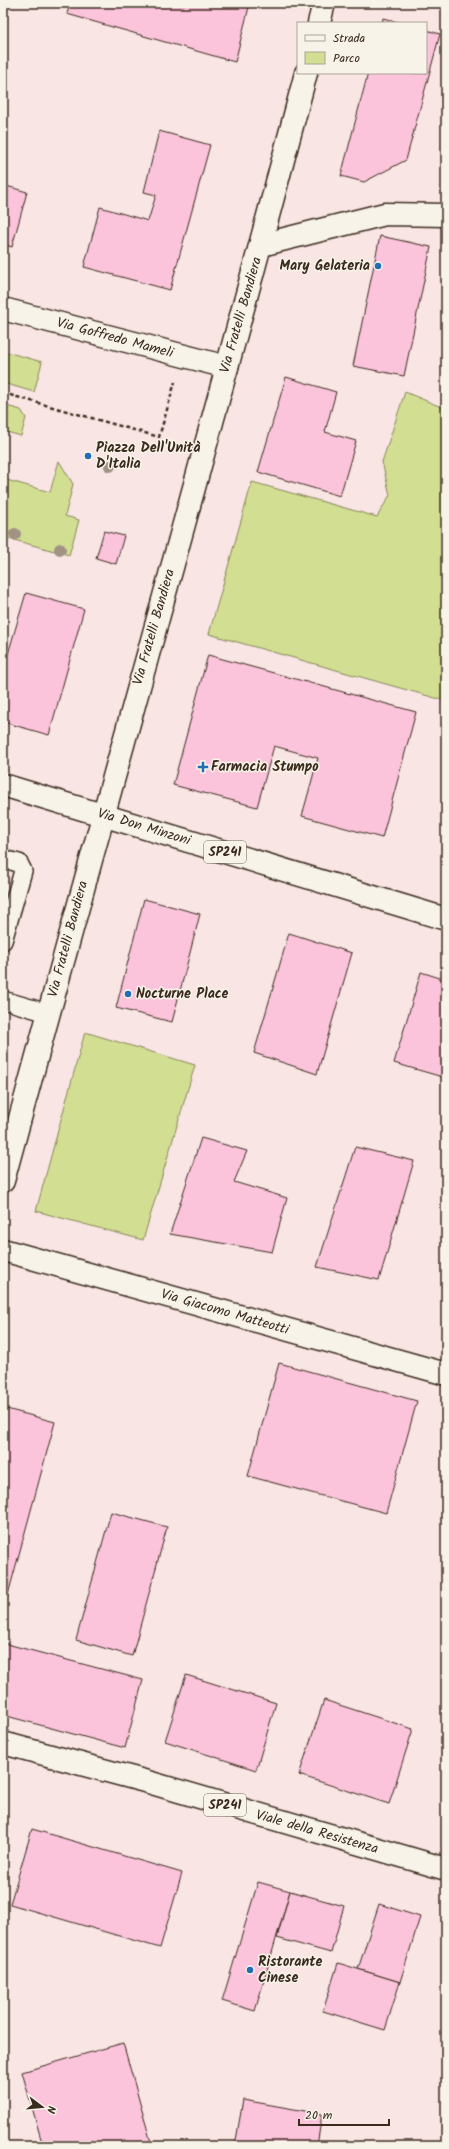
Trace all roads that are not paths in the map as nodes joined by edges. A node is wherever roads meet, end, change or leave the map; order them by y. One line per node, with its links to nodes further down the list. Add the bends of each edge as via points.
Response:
1 (324, 3): 2 (street)
2 (319, 22)
3 (306, 74): 5 (street, Via Fratelli Bandiera)
4 (446, 215): 5 (street, via 385,214)
5 (261, 245): 7 (street, Via Fratelli Bandiera)
6 (3, 309): 7 (street, Via Goffredo Mameli)
7 (227, 367): 9 (street, Via Fratelli Bandiera)
8 (3, 785): 9 (street, Via Don Minzoni / SP241)
9 (102, 814): 11 (street, Via Don Minzoni / SP241); 14 (street, Via Fratelli Bandiera)
10 (3, 859): 12 (lane, via 19,863 23,871)
11 (446, 919)
12 (3, 941)
13 (3, 1000): 14 (lane)
14 (48, 1013): 15 (street, Via Fratelli Bandiera)
15 (3, 1181)
16 (3, 1250): 17 (street, Via Giacomo Matteotti)
17 (446, 1374)
18 (3, 1743): 19 (street, Viale della Resistenza / SP241, via 156,1784)
19 (446, 1870)

